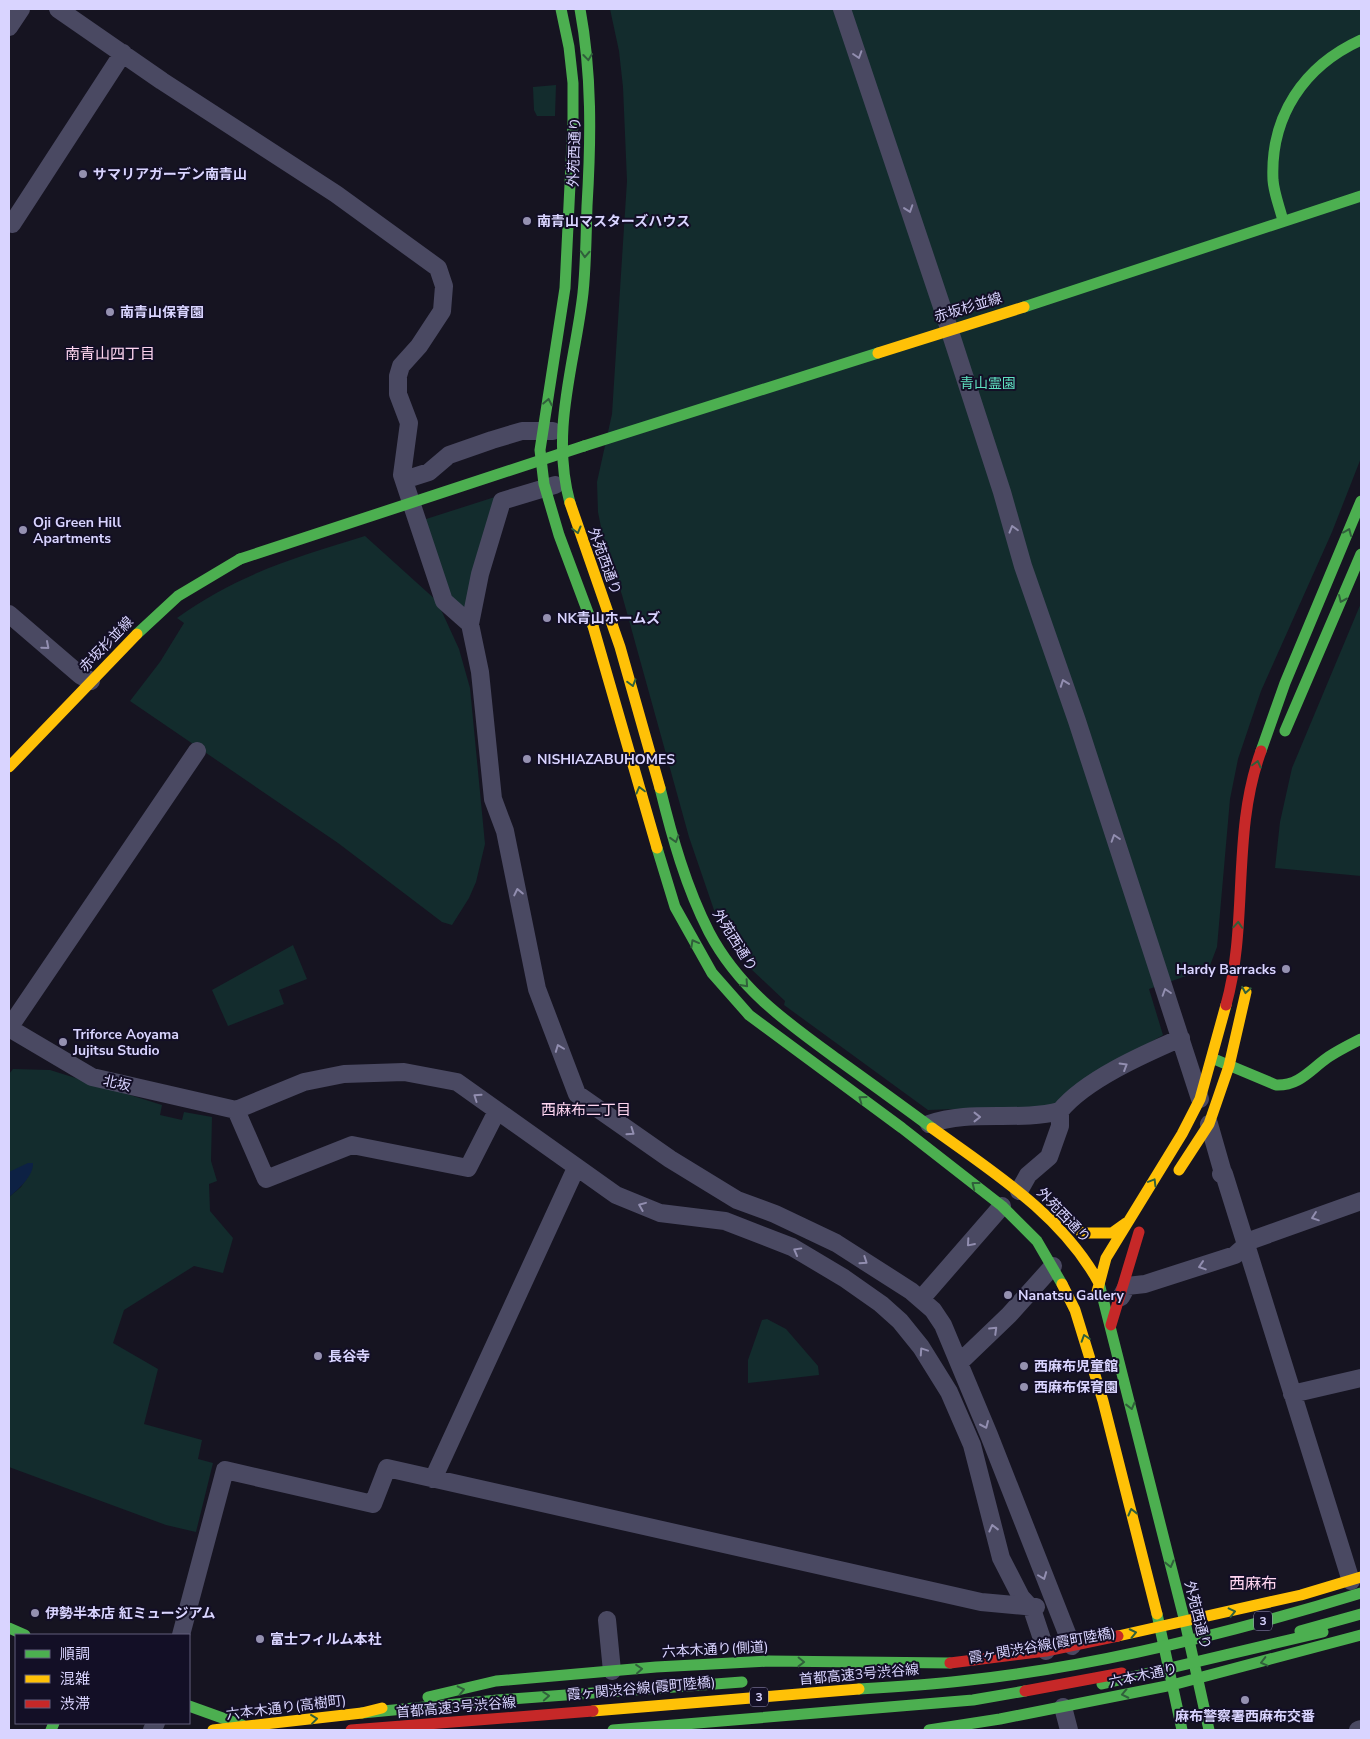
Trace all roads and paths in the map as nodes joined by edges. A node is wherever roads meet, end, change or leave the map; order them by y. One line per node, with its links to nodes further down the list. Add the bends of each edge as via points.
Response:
1 (21, 9): 6 (street)
2 (58, 9): 8 (street)
3 (561, 9): 13 (main road, 外苑西通り, one-way to 3, via 565,288 573,122 570,56)
4 (580, 9): 14 (main road, 外苑西通り, one-way to 14, via 590,81 590,149 582,296)
5 (842, 9): 12 (street, one-way to 12)
6 (9, 27)
7 (1361, 40): 10 (main road, via 1315,66 1304,79 1283,118 1272,170)
8 (123, 54): 11 (street); 15 (street, via 336,194 438,268 444,286 442,311 398,376 398,394 409,423)
9 (1361, 196): 10 (main road, 赤坂杉並線)
10 (1283, 221): 12 (main road, 赤坂杉並線)
11 (12, 224)
12 (949, 329): 22 (main road, 赤坂杉並線, bridge, via 240,559 178,596); 31 (street, one-way to 12, via 1023,566)
13 (542, 431): 14 (street); 15 (street, via 522,431 449,455 429,472); 17 (main road, 外苑西通り, via 540,450)
14 (561, 431): 16 (main road, 外苑西通り)
15 (404, 480): 21 (street, via 444,601)
16 (565, 482): 17 (street); 40 (main road, 外苑西通り, one-way to 40, via 579,537 629,674 686,872 710,933 756,997)
17 (544, 488): 21 (street, via 502,501 480,574); 26 (main road, 外苑西通り, one-way to 17, via 604,659)
18 (1361, 501): 33 (main road, one-way to 18, via 1232,976 1244,833 1256,764 1285,684)
19 (1361, 554): 23 (main road, one-way to 23)
20 (9, 614): 22 (street, one-way to 22)
21 (470, 624): 56 (street, via 480,672 493,799 505,831 537,989 577,1094 670,1159 737,1200 836,1243)
22 (91, 681): 25 (main road, 赤坂杉並線)
23 (1281, 741)
24 (197, 751): 30 (street)
25 (9, 767)
26 (669, 886): 27 (main road); 34 (main road, 外苑西通り, one-way to 26, via 731,998 693,942 675,907)
27 (679, 941)
28 (1248, 977): 35 (main road, one-way to 35)
29 (721, 1001): 34 (main road)
30 (9, 1028): 37 (street, 北坂, via 92,1077)
31 (1181, 1038): 33 (street); 36 (street); 39 (street, one-way to 31, via 1071,1098 1102,1079)
32 (1361, 1039): 35 (main road, via 1337,1052 1298,1082 1286,1086)
33 (1212, 1058): 35 (main road); 36 (main road)
34 (808, 1059): 46 (main road, 外苑西通り, one-way to 34)
35 (1229, 1066): 41 (main road)
36 (1200, 1099): 41 (main road); 49 (main road, one-way to 36)
37 (236, 1110): 38 (street, one-way to 37, via 457,1082 404,1072 344,1074 304,1082); 38 (street, via 266,1179 352,1145 468,1168)
38 (496, 1111): 42 (street)
39 (1060, 1111): 40 (street, one-way to 39, via 956,1117 1016,1117); 44 (street, via 1060,1126 1049,1157 1028,1175)
40 (929, 1124): 44 (main road, 外苑西通り)
41 (1209, 1124): 43 (main road); 51 (street, via 1221,1174 1224,1174)
42 (576, 1168): 63 (street, one-way to 42, via 921,1347 900,1321 844,1278 792,1248 725,1221 660,1213 616,1195); 66 (street)
43 (1173, 1179)
44 (1019, 1191): 47 (main road, 外苑西通り)
45 (1361, 1202): 51 (street, one-way to 51, via 1252,1240)
46 (1002, 1206): 53 (main road, 外苑西通り); 56 (street, one-way to 56)
47 (1046, 1214): 49 (main road, via 1065,1218 1082,1233 1112,1233); 54 (main road, 外苑西通り)
48 (1148, 1219): 50 (main road)
49 (1126, 1223): 52 (main road)
50 (1139, 1232): 52 (main road); 58 (main road)
51 (1246, 1246): 58 (street, one-way to 58, via 1235,1255 1145,1284 1127,1286); 64 (street)
52 (1106, 1258): 54 (main road); 55 (main road)
53 (1059, 1260): 54 (main road); 60 (street, one-way to 53); 65 (main road, 外苑西通り, one-way to 53)
54 (1086, 1263): 55 (main road, 外苑西通り)
55 (1099, 1282): 57 (main road); 58 (main road, 外苑西通り)
56 (921, 1299): 60 (street, via 943,1324)
57 (1094, 1317)
58 (1111, 1325): 73 (main road, 外苑西通り, one-way to 73)
59 (1097, 1344): 65 (main road)
60 (959, 1363): 62 (street)
61 (1361, 1378): 64 (street)
62 (965, 1380): 63 (street); 68 (street, one-way to 68)
63 (949, 1392): 69 (street, one-way to 63, via 1021,1597 1001,1558 972,1445)
64 (1292, 1394): 67 (street)
65 (1103, 1400): 74 (main road, 外苑西通り, one-way to 65)
66 (433, 1479): 69 (street, via 981,1602); 77 (street, via 387,1468 373,1504 225,1470)
67 (1359, 1585): 73 (main road, one-way to 67); 85 (main road, 首都高速3号渋谷線 / 3, bridge, via 1292,1614 1202,1637); 94 (main road, 霞ヶ関渋谷線(霞町陸橋), via 1202,1631 1015,1668)
68 (1053, 1602): 69 (street); 79 (street)
69 (1032, 1609): 82 (street)
70 (1361, 1614): 90 (main road, 3, bridge, via 1273,1639 1135,1670 1026,1692)
71 (608, 1620): 84 (street)
72 (1361, 1620): 101 (main road, bridge, via 1205,1661 1044,1696)
73 (1184, 1622): 74 (main road); 80 (main road, 外苑西通り)
74 (1161, 1628): 79 (main road, one-way to 74); 80 (main road, via 1169,1641); 83 (main road, 外苑西通り)
75 (11, 1629): 76 (main road)
76 (23, 1634)
77 (181, 1634)
78 (1361, 1635): 81 (main road, 六本木通り)
79 (1072, 1646): 82 (main road, 六本木通り(側道)); 83 (main road, via 1078,1651 1079,1658 1098,1667)
80 (1190, 1647): 81 (main road, via 1245,1641 1275,1649); 87 (main road, 外苑西通り)
81 (1310, 1650): 87 (main road, 六本木通り, one-way to 87)
82 (1046, 1651): 84 (main road, 六本木通り(側道), one-way to 82, via 769,1661 949,1663)
83 (1167, 1658): 87 (main road, via 1187,1660); 89 (main road, 外苑西通り)
84 (612, 1671): 93 (main road, 六本木通り(側道), one-way to 84, via 496,1681)
85 (1019, 1673): 86 (main road, bridge); 98 (main road, 首都高速3号渋谷線 / 3, bridge, via 962,1681)
86 (894, 1674)
87 (1198, 1679): 89 (main road, 六本木通り); 105 (main road, 外苑西通り)
88 (751, 1682): 93 (main road, one-way to 88)
89 (1172, 1685): 92 (main road, 六本木通り, one-way to 92); 104 (main road, 外苑西通り)
90 (932, 1705): 95 (main road); 100 (main road, 3, bridge)
91 (190, 1706): 96 (main road)
92 (1063, 1707): 102 (main road, 六本木通り); 103 (street)
93 (362, 1713): 94 (main road, 霞ヶ関渋谷線(霞町陸橋)); 96 (main road, 六本木通り(高樹町), one-way to 93)
94 (500, 1715): 99 (main road)
95 (878, 1720)
96 (249, 1729): 97 (main road, 六本木通り(高樹町))
97 (213, 1730)
98 (351, 1730)
99 (390, 1730)
100 (613, 1730)
101 (723, 1730)
102 (929, 1730)
103 (1069, 1730)
104 (1182, 1730)
105 (1209, 1730)

